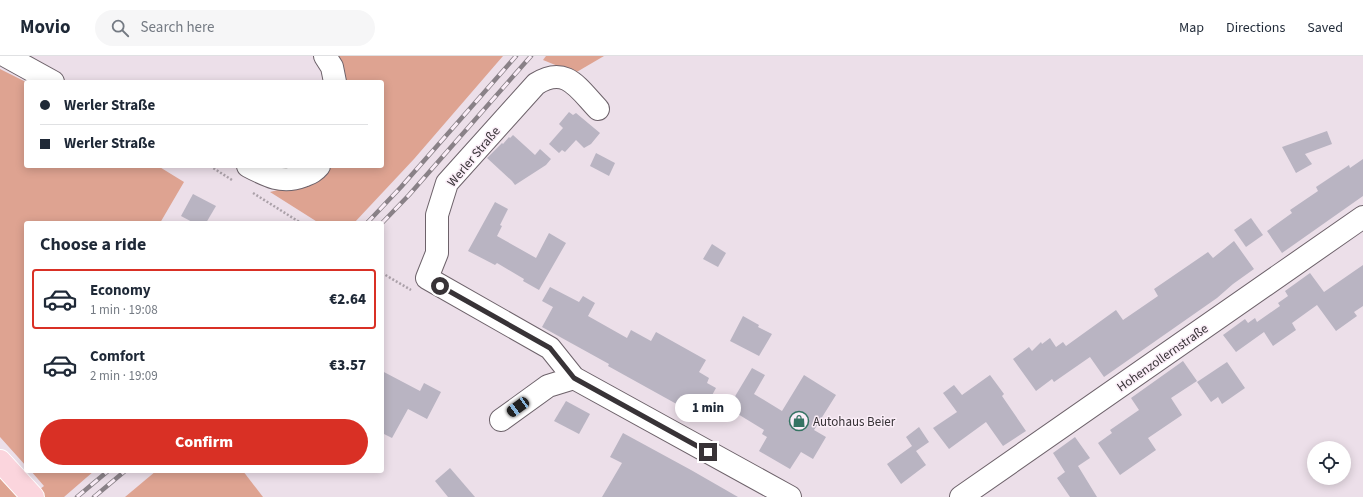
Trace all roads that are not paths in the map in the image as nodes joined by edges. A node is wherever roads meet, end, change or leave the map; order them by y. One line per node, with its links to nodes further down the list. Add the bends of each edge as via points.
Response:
1 (6, 56): 3 (street)
2 (325, 56): 4 (street, via 332,67)
3 (50, 80)
4 (335, 80)
5 (598, 109): 9 (street, Werler Straße, via 572,82 563,77 552,76 536,84 447,183 437,215 437,253 427,278 550,348)
6 (317, 168): 7 (street, via 314,172 294,179 278,179 264,174)
7 (242, 174)
8 (1363, 217): 14 (street, Hohenzollernstraße)
9 (574, 378): 10 (street, via 548,386); 13 (street, Werler Straße)
10 (501, 420)
11 (0, 461): 12 (main road)
12 (30, 494)
13 (790, 497)
14 (961, 497)

